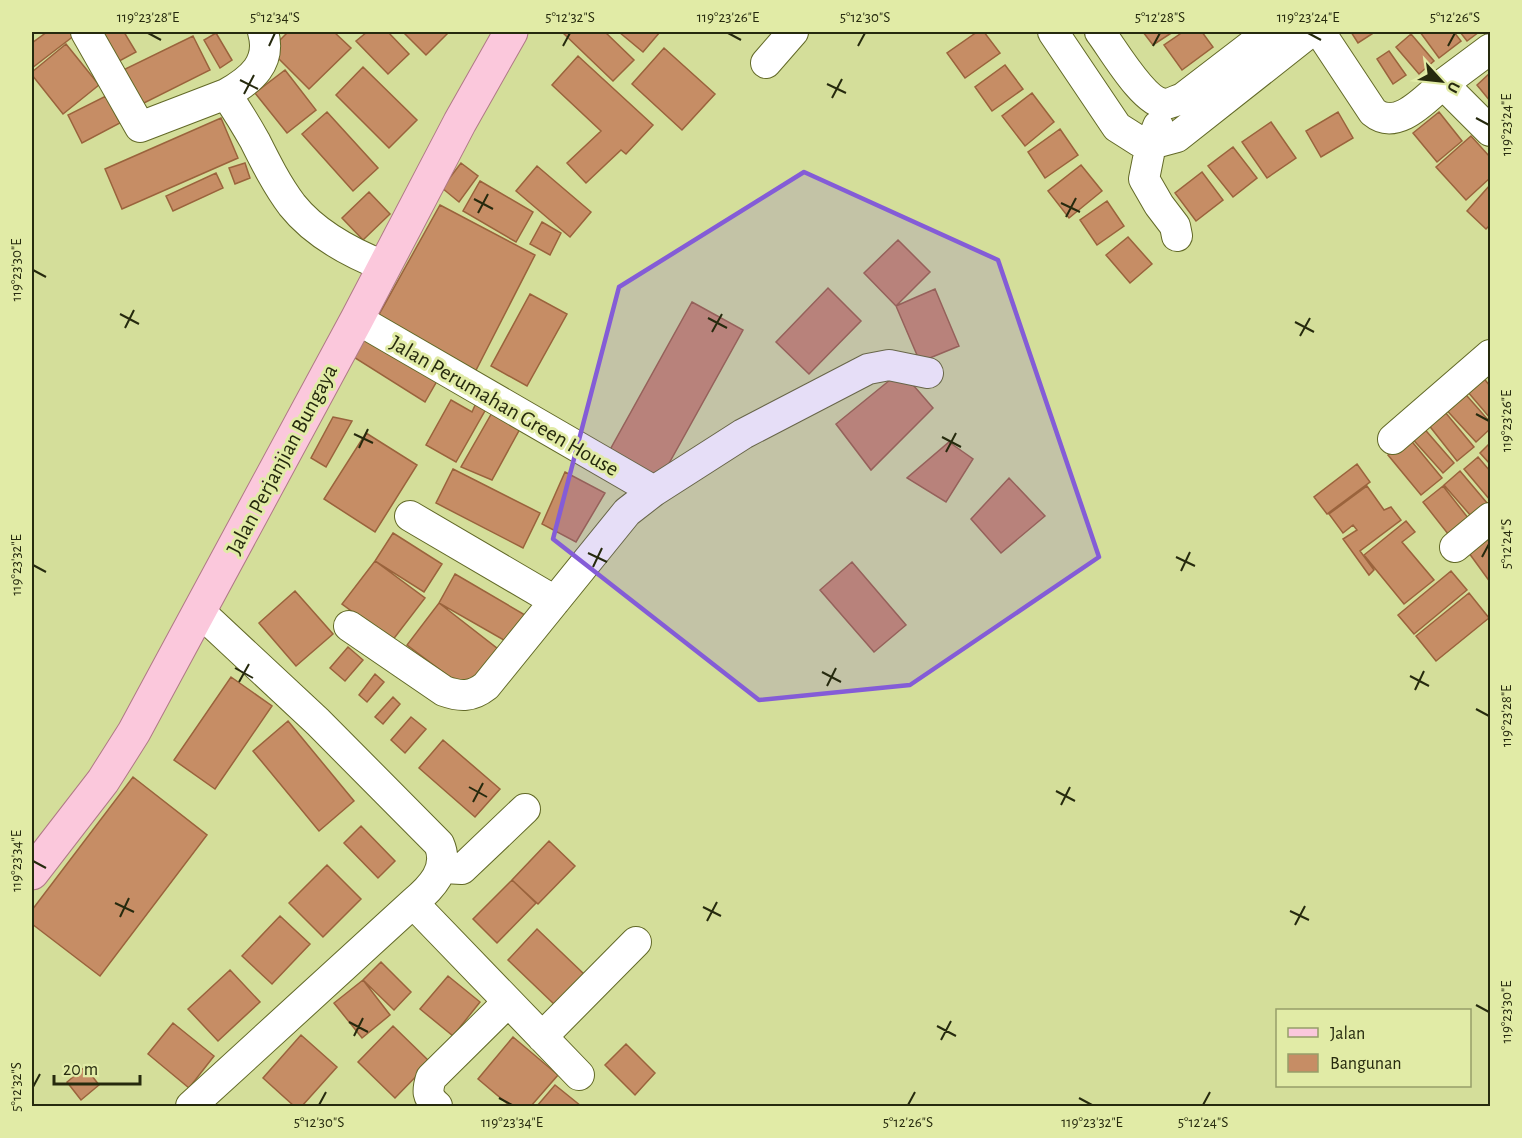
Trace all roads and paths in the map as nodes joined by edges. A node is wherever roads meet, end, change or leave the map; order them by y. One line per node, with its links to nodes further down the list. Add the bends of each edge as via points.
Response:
1 (86, 32): 13 (street, via 140,127)
2 (263, 32): 13 (street, via 263,61 256,73)
3 (511, 32): 18 (main road, Jalan Perjanjian Bungaya)
4 (793, 32): 11 (street)
5 (1053, 32): 16 (street, via 1117,127)
6 (1100, 32): 14 (street, via 1146,93)
7 (1269, 32): 14 (street, via 1183,98)
8 (1310, 32): 16 (street, via 1177,137)
9 (1320, 32): 12 (street, via 1379,117 1392,120 1409,112)
10 (1491, 49): 12 (street)
11 (766, 63)
12 (1443, 84): 15 (street)
13 (226, 94): 18 (street, via 293,207 335,242)
14 (1166, 104): 16 (street)
15 (1491, 131)
16 (1151, 144): 17 (street, via 1144,179 1175,226)
17 (1177, 236)
18 (384, 266): 19 (main road, Jalan Perjanjian Bungaya)
19 (357, 319): 23 (street, Jalan Perumahan Green House); 28 (main road, Jalan Perjanjian Bungaya)
20 (1491, 355): 22 (street)
21 (928, 373): 23 (street, via 889,365 868,369 743,434)
22 (1393, 439)
23 (654, 491): 27 (street, via 627,512)
24 (410, 516): 27 (street)
25 (1491, 518): 26 (street)
26 (1455, 547)
27 (555, 601): 29 (street, via 486,686 469,696 444,691)
28 (199, 611): 31 (street, via 429,831 443,852); 32 (main road, Jalan Perjanjian Bungaya, via 103,781)
29 (349, 626)
30 (525, 809): 31 (street, via 462,869)
31 (442, 868): 33 (street, via 428,890)
32 (32, 873)
33 (413, 903): 35 (street); 38 (street)
34 (636, 942): 36 (street)
35 (508, 1002): 36 (street); 39 (street, via 431,1078 427,1090)
36 (542, 1037): 37 (street)
37 (579, 1075)
38 (191, 1107)
39 (436, 1107)

